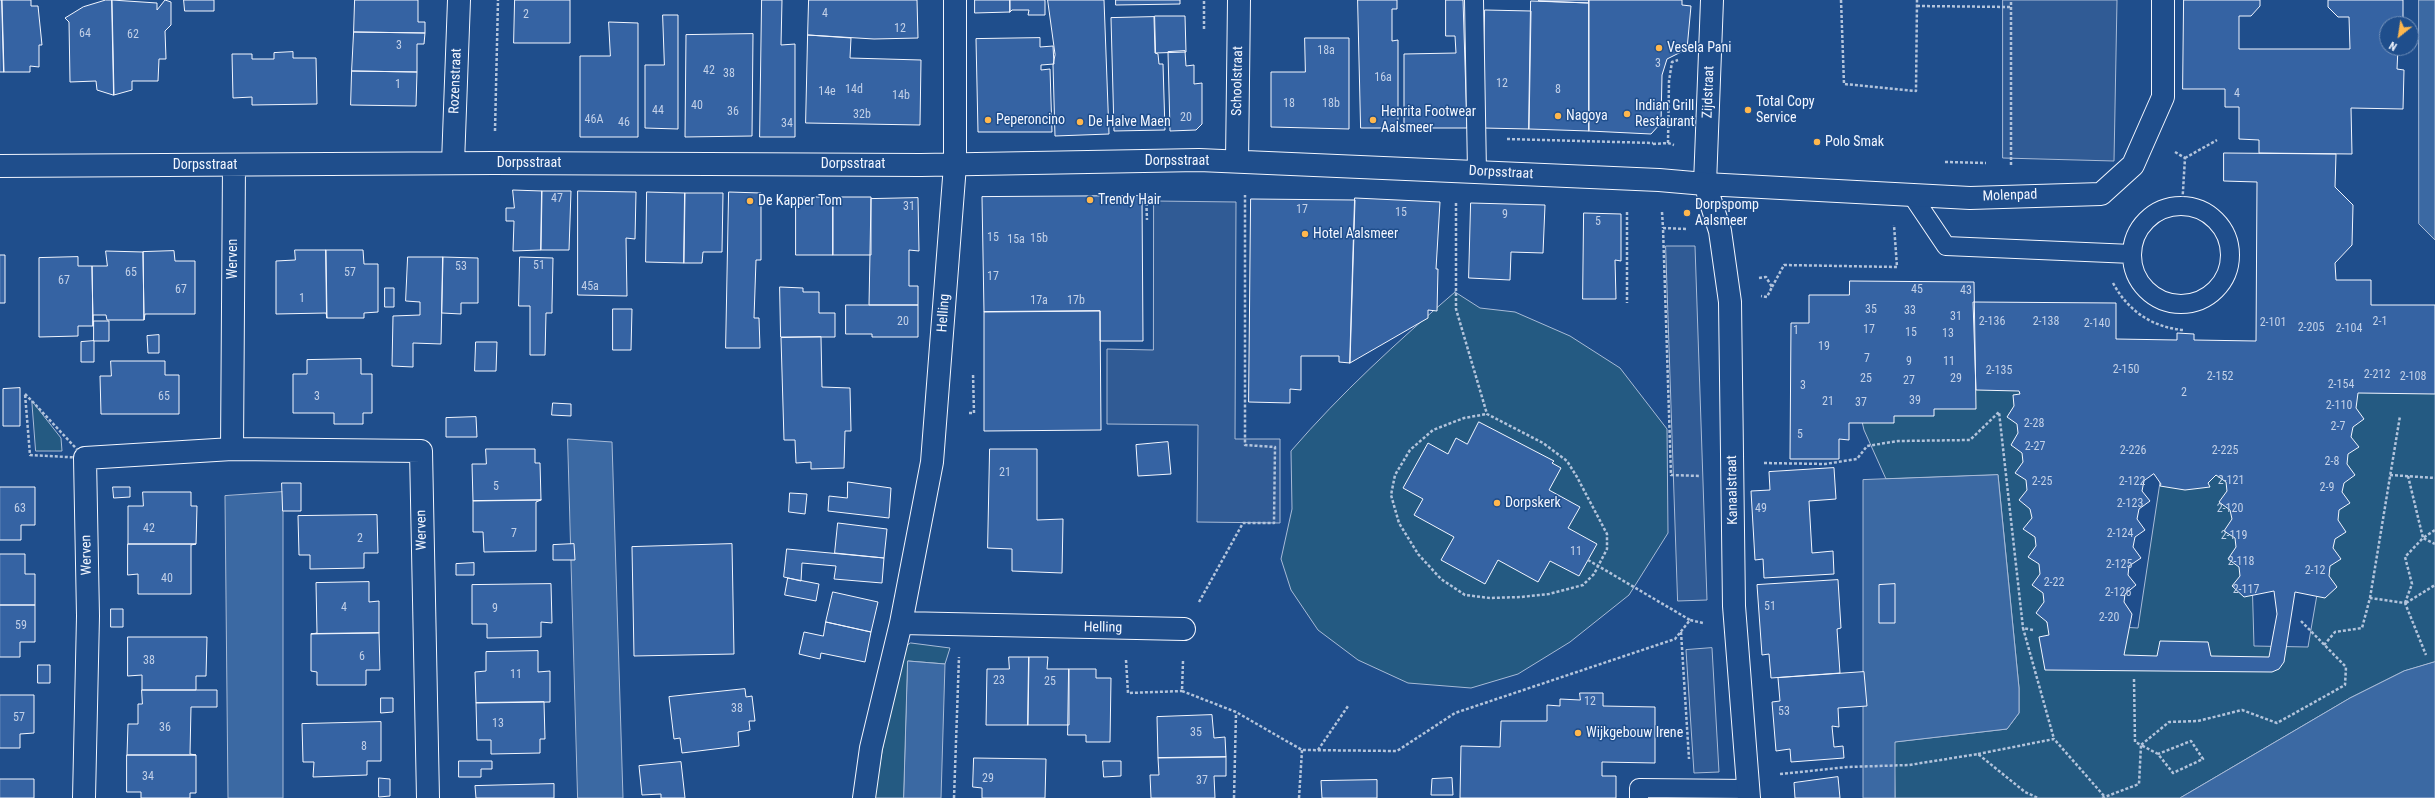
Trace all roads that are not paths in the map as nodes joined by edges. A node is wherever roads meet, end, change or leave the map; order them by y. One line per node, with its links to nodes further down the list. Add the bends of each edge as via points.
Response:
1 (459, 0): 8 (street, Rozenstraat)
2 (954, 0): 9 (street, Helling)
3 (1238, 0): 7 (street, Schoolstraat)
4 (1474, 0): 12 (lane, via 1476,138)
5 (1712, 0): 13 (street, Zijdstraat)
6 (2162, 0): 14 (street, Molenpad, via 2162,97 2133,165 2101,194 1970,198)
7 (1246, 161): 9 (street, Dorpsstraat); 12 (street, Dorpsstraat)
8 (453, 163): 9 (street, Dorpsstraat); 10 (street, Dorpsstraat)
9 (955, 164): 17 (street, Helling, via 932,462)
10 (234, 165): 11 (street, Dorpsstraat); 16 (street, Werven)
11 (0, 166)
12 (1467, 171): 13 (street, Dorpsstraat)
13 (1705, 184): 14 (street, Molenpad); 19 (street, Kanaalstraat, via 1720,231 1730,302 1736,631)
14 (1911, 194): 15 (lane, via 1946,246)
15 (2132, 254): 15 (lane, via 2135,271 2143,286 2156,297 2171,303 2184,304 2200,300 2215,291 2225,278 2230,255 2227,238 2218,224 2205,212 2191,207 2174,207 2158,212 2145,223 2136,237)
16 (232, 449): 20 (street, Werven, via 85,458 88,616); 21 (street, Werven, via 421,451)
17 (902, 623): 18 (street, Helling); 22 (street, Helling, via 871,748)
18 (1184, 629)
19 (1749, 788): 23 (lane, via 1639,788)
20 (84, 798)
21 (428, 798)
22 (864, 798)
23 (1639, 798)

